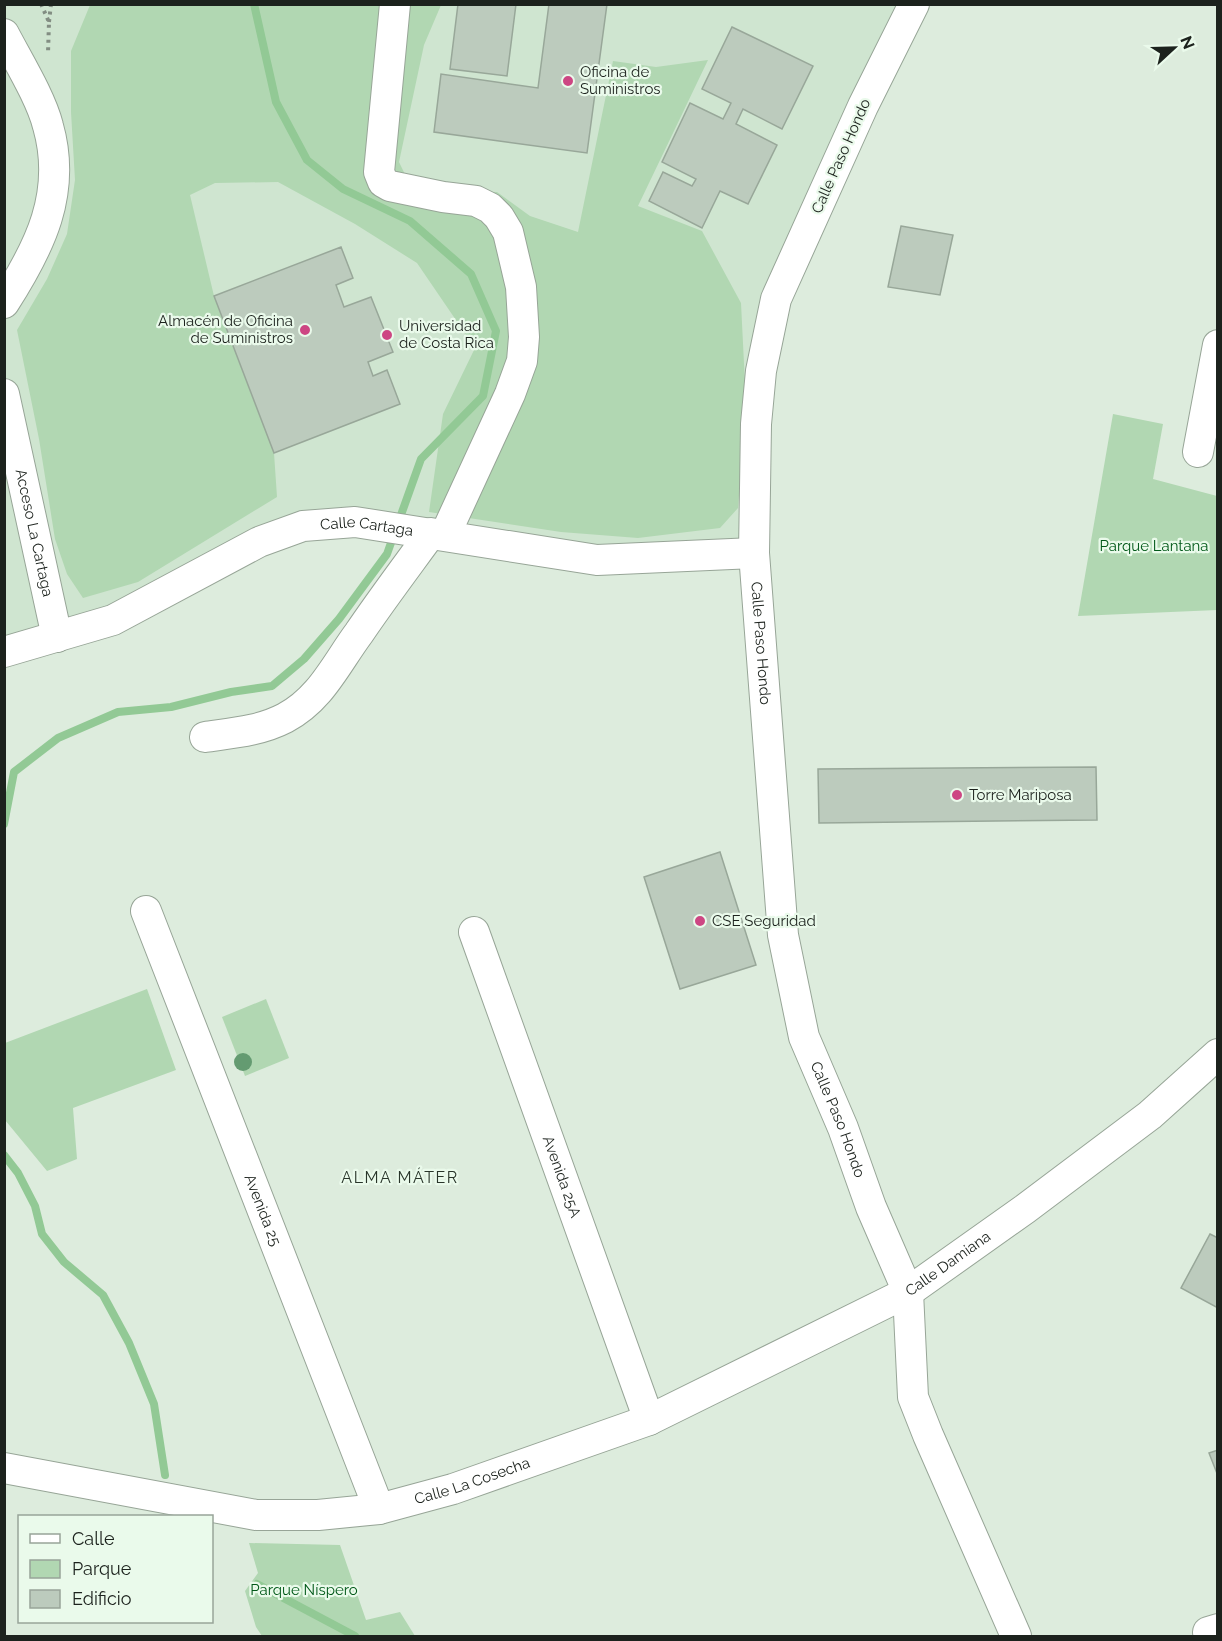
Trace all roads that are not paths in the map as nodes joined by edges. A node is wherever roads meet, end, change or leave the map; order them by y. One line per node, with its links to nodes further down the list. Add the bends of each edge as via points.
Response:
1 (395, 4): 8 (street, via 379,172 383,182 476,201 490,208 508,232 521,287 522,361 510,394)
2 (914, 4): 9 (street, Calle Paso Hondo, via 776,299 757,413)
3 (4, 34): 4 (street, via 48,124 54,154 54,185 40,239)
4 (4, 303)
5 (1218, 345): 7 (street)
6 (4, 394): 10 (street, Acceso La Cartaga)
7 (1198, 452)
8 (438, 534): 9 (street, Calle Cartaga, via 597,560); 10 (street, Calle Cartaga, via 355,522 303,526 259,542 113,620); 12 (street, via 311,699 286,717 257,729)
9 (754, 553): 16 (street, Calle Paso Hondo, via 783,935 804,1037)
10 (57, 637): 11 (street, Calle Cartaga)
11 (4, 652)
12 (205, 737)
13 (146, 911): 19 (street, Avenida 25)
14 (474, 932): 17 (street, Avenida 25A)
15 (1218, 1054): 16 (street, Calle Damiana, via 1150,1115)
16 (908, 1292): 17 (street, Calle La Cosecha); 20 (street, Calle Damiana, via 913,1397)
17 (649, 1420): 19 (street, Calle La Cosecha, via 453,1490)
18 (4, 1468): 19 (street, Calle La Cosecha, via 256,1515 318,1515)
19 (379, 1509)
20 (1016, 1636)

